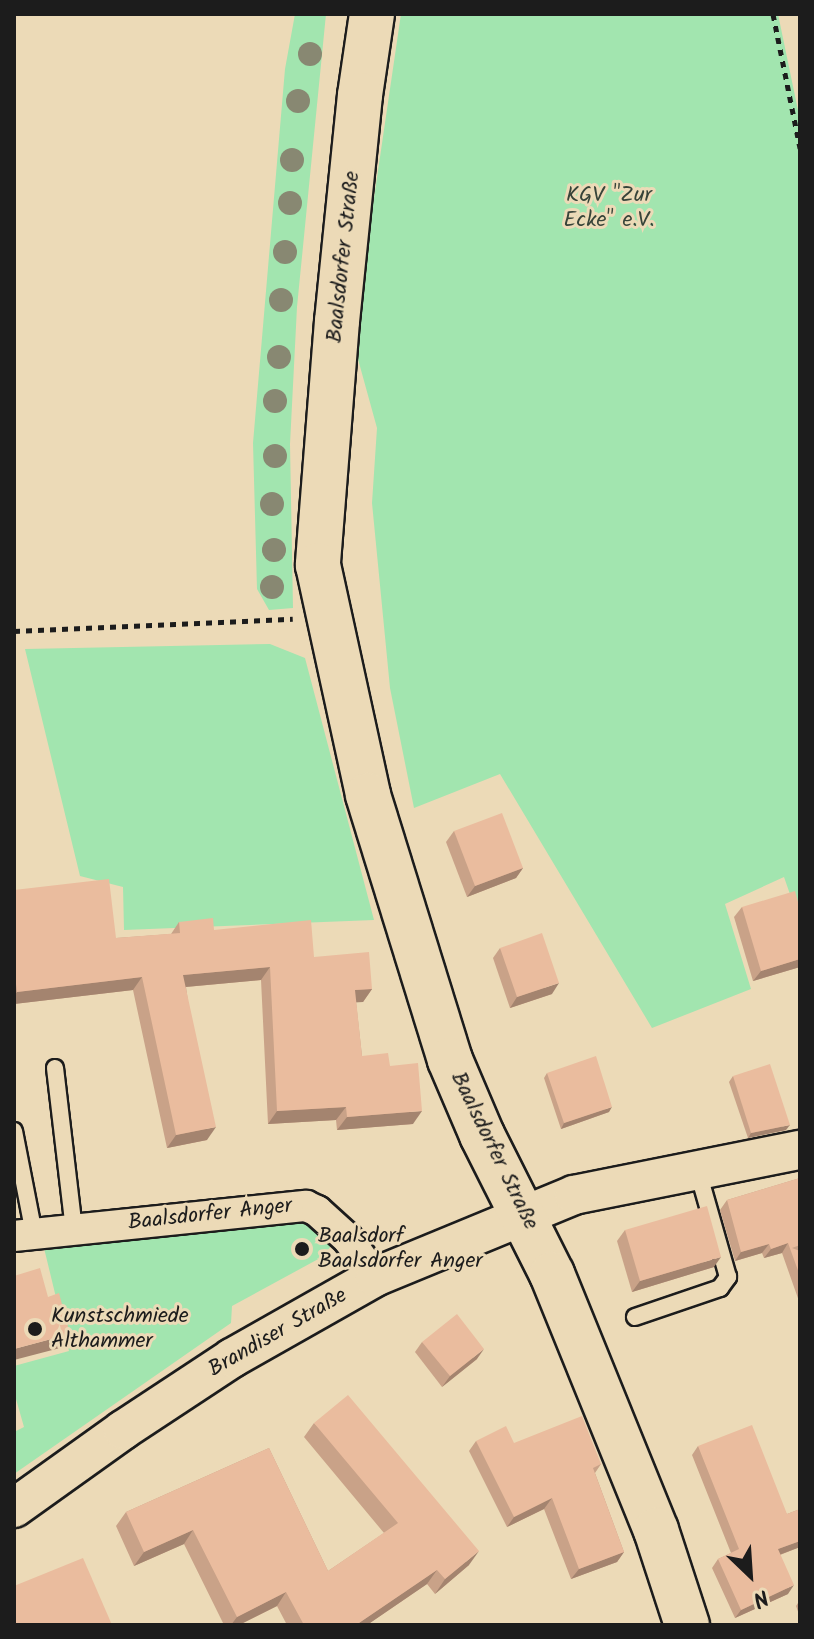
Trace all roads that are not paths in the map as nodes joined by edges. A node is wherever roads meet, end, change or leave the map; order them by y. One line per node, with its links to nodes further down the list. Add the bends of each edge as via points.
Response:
1 (372, 14): 6 (main road, Baalsdorfer Straße, via 337,321 318,565 319,618 441,1033 482,1135)
2 (55, 1068): 7 (lane)
3 (14, 1131): 8 (lane)
4 (800, 1150): 5 (street, Brandiser Straße)
5 (698, 1172): 6 (street, Brandiser Straße, via 574,1195); 10 (lane, via 728,1277 720,1288)
6 (524, 1214): 9 (street, Brandiser Straße); 12 (main road, Baalsdorfer Straße, via 656,1530)
7 (74, 1229): 8 (street, Baalsdorfer Anger); 9 (street, Baalsdorfer Anger, via 293,1204 330,1221)
8 (24, 1235)
9 (375, 1277): 11 (street, Brandiser Straße, via 232,1358)
10 (635, 1317)
11 (14, 1508)
12 (687, 1625)

